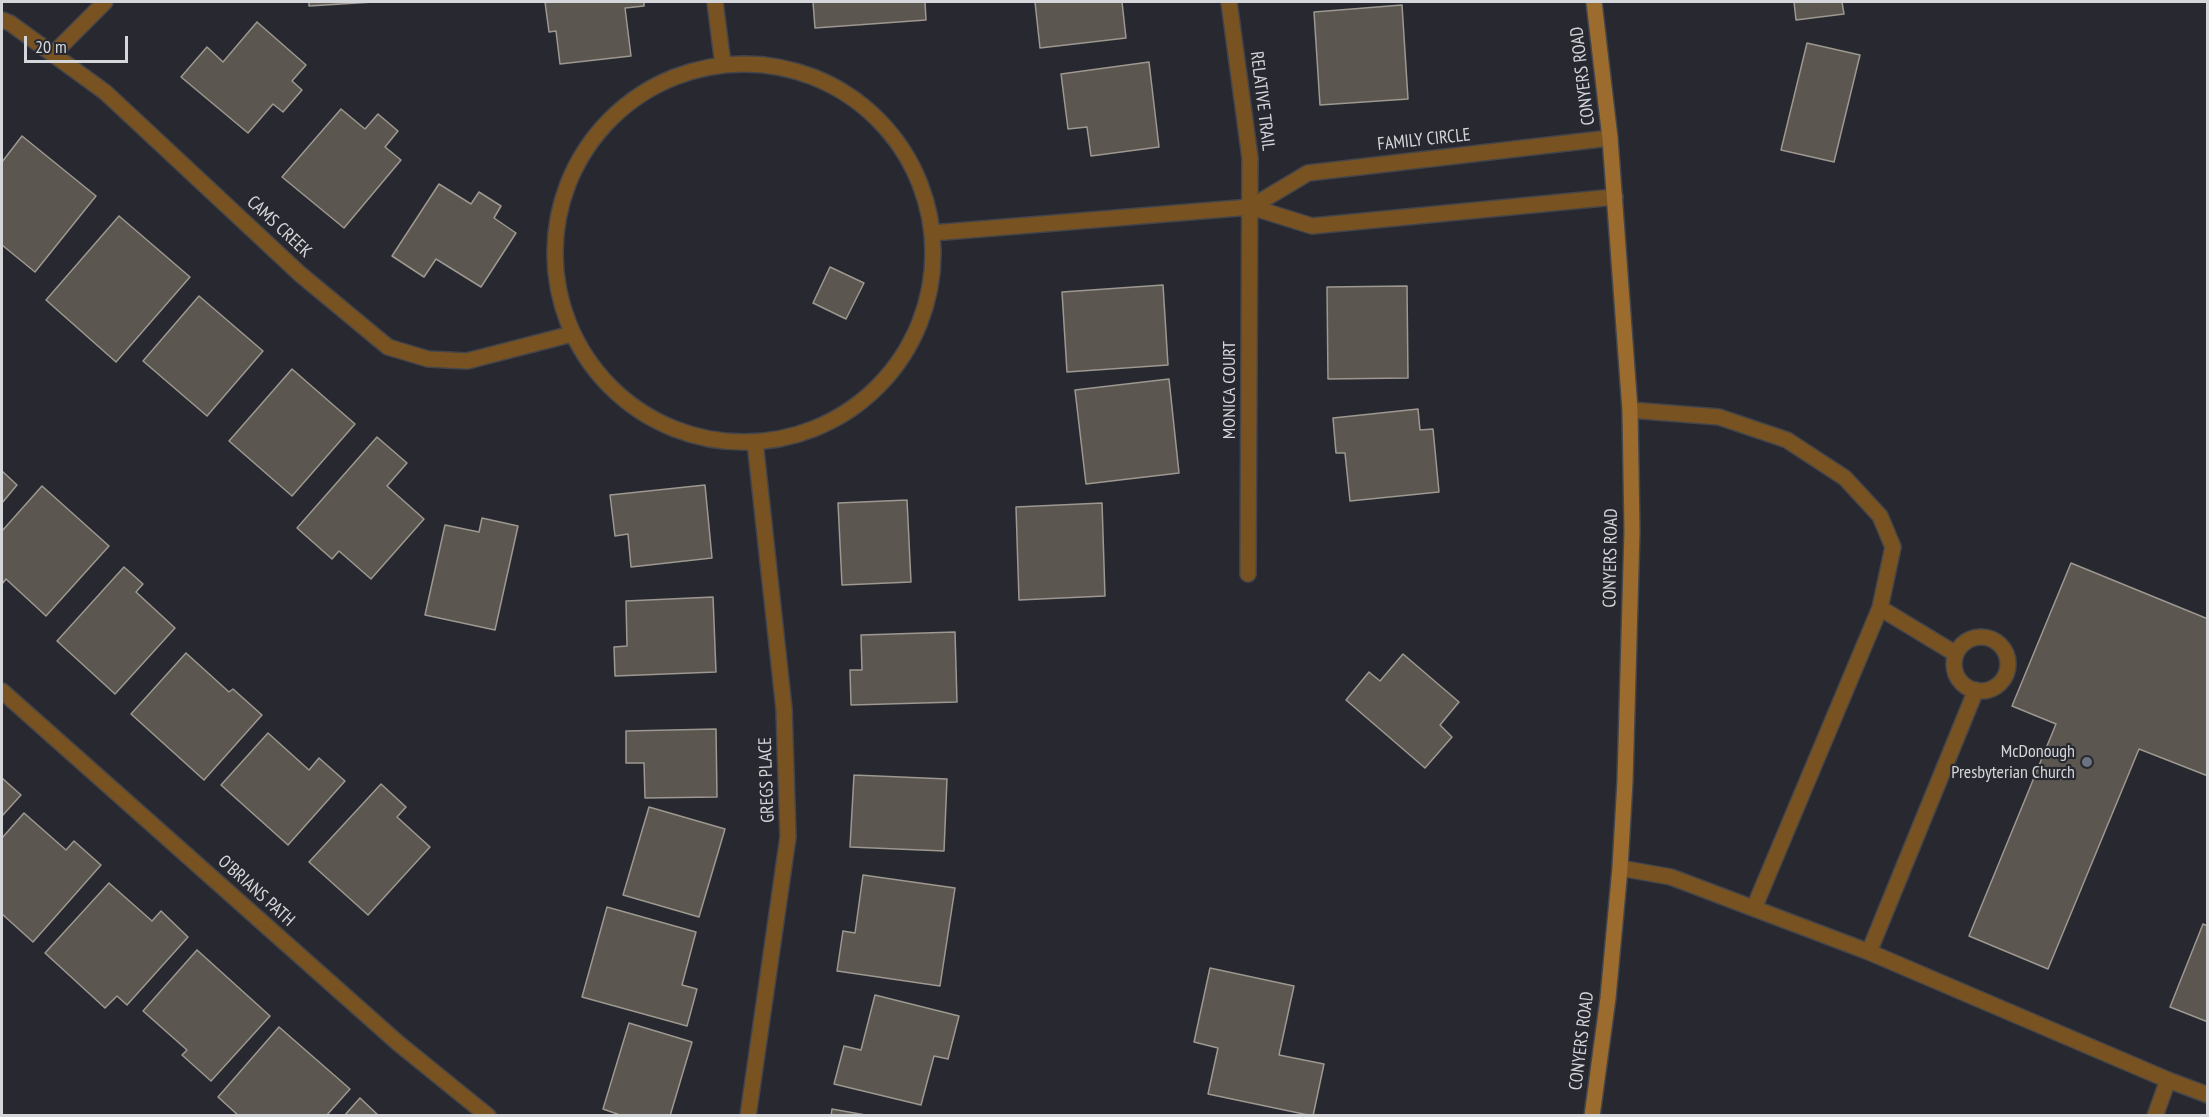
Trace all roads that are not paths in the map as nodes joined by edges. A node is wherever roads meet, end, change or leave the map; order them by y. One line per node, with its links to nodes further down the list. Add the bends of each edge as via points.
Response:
1 (105, 2): 6 (street)
2 (715, 2): 7 (street)
3 (1229, 2): 10 (street, RELATIVE TRAIL, via 1250,158)
4 (1594, 2): 8 (main road, CONYERS ROAD)
5 (2, 20): 6 (street, CAMS CREEK)
6 (52, 54): 12 (street, CAMS CREEK, via 105,92 300,274 388,347 428,359 467,361)
7 (723, 65): 11 (street, via 788,68 828,83 859,102 888,129 917,173); 12 (street, via 667,80 622,107 594,136 578,160 553,266)
8 (1610, 138): 9 (main road, CONYERS ROAD); 10 (street, FAMILY CIRCLE, via 1308,173)
9 (1615, 197): 10 (street, FAMILY CIRCLE, via 1312,226); 13 (main road, CONYERS ROAD)
10 (1251, 207): 11 (street, FAMILY CIRCLE); 15 (street, MONICA COURT)
11 (932, 233): 14 (street, via 934,262 926,310 903,358 843,417 781,442)
12 (568, 335): 14 (street, via 618,399 705,442)
13 (1630, 410): 16 (street, via 1719,417 1787,440 1845,478 1880,516 1893,548); 20 (main road, CONYERS ROAD, via 1632,531)
14 (755, 442): 26 (street, GREGS PLACE, via 784,709 788,837)
15 (1248, 574)
16 (1880, 608): 17 (street); 21 (street)
17 (1956, 654): 18 (street, via 1955,673 1967,687); 18 (street, via 1976,637 1993,639 2005,651 2008,667 2001,682 1985,691)
18 (1976, 690): 22 (street)
19 (2, 691): 25 (street, O'BRIANS PATH, via 398,1043)
20 (1620, 868): 21 (street, via 1671,877); 27 (main road, CONYERS ROAD)
21 (1754, 908): 22 (street)
22 (1869, 952): 23 (street)
23 (2168, 1080): 24 (street); 28 (street)
24 (2208, 1095)
25 (488, 1116)
26 (748, 1116)
27 (1592, 1116)
28 (2155, 1116)

